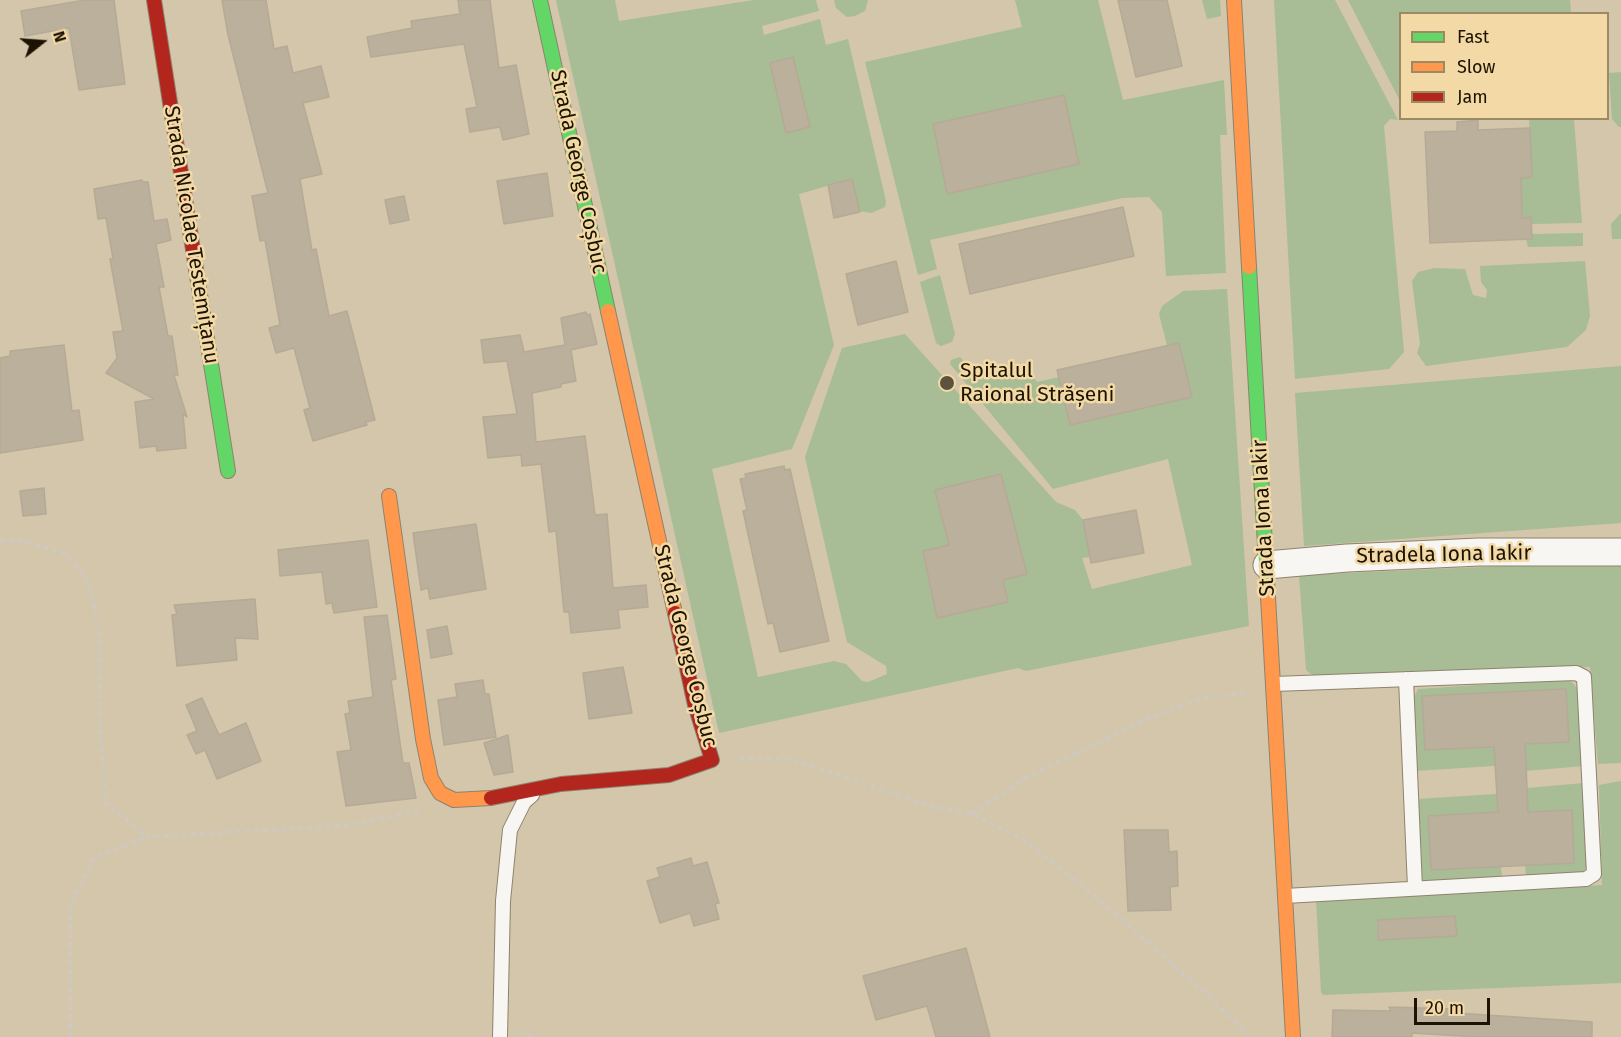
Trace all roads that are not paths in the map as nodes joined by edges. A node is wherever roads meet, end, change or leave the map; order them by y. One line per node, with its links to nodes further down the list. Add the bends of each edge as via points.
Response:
1 (154, 0): 4 (street, Strada Nicolae Testemițanu)
2 (540, 0): 10 (street, Strada George Coșbuc, via 695,705 712,760 669,775)
3 (1234, 0): 7 (street, Strada Iona Iakir)
4 (228, 471)
5 (389, 496): 10 (street, Strada George Coșbuc, via 431,778 441,793 454,800)
6 (1621, 552): 7 (street, Stradela Iona Iakir, via 1479,552)
7 (1267, 565): 9 (street, Strada Iona Iakir)
8 (1406, 679): 9 (lane); 11 (lane); 11 (lane, via 1576,673 1584,677 1594,874 1587,879)
9 (1274, 689): 12 (street, Strada Iona Iakir)
10 (540, 788): 13 (lane, via 524,802 510,830 502,902)
11 (1415, 888): 12 (lane)
12 (1285, 896): 14 (street, Strada Iona Iakir)
13 (500, 1037)
14 (1293, 1037)

